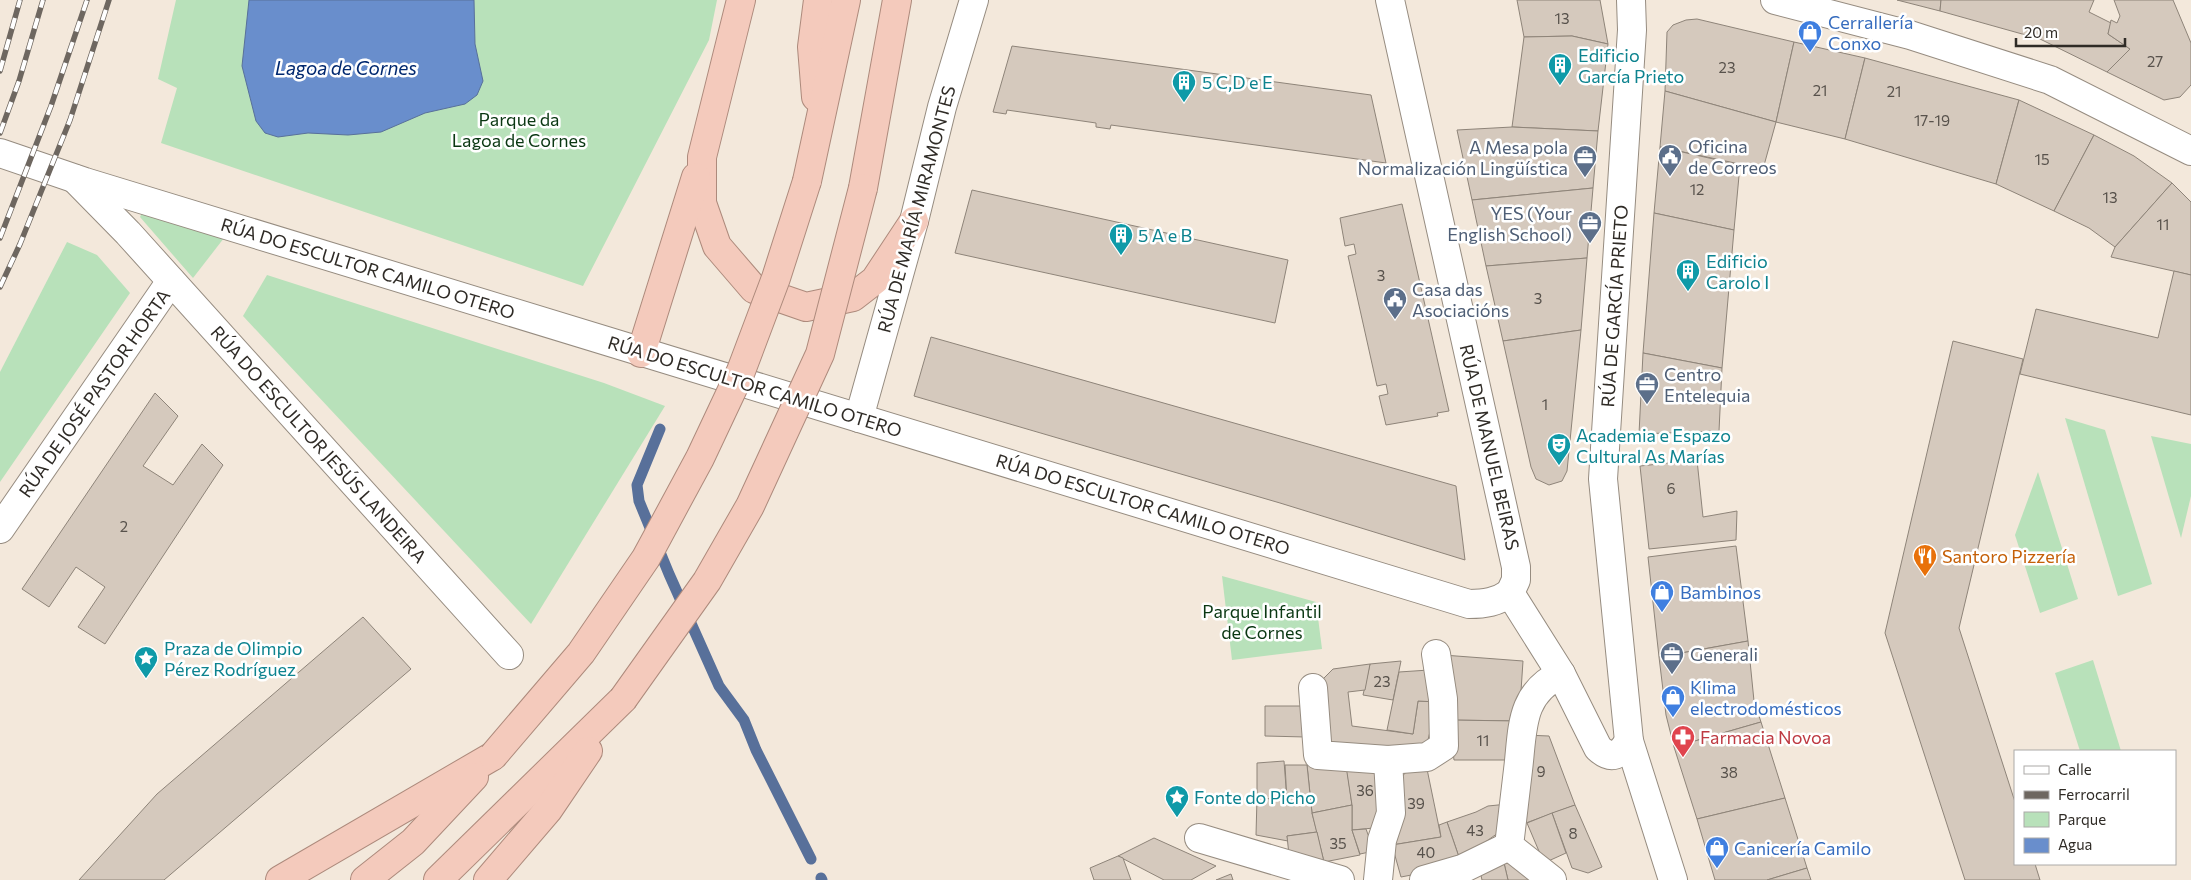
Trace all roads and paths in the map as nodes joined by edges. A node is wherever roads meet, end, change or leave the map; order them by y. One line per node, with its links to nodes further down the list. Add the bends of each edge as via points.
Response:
1 (741, 0): 12 (highway)
2 (818, 0): 9 (highway, via 812,47)
3 (846, 0): 9 (highway)
4 (974, 0): 15 (street, RÚA DE MARÍA MIRAMONTES, via 942,107)
5 (1390, 0): 21 (street, RÚA DE MANUEL BEIRAS, via 1516,566 1516,580)
6 (1632, 0): 26 (street, RÚA DE GARCÍA PRIETO, via 1603,479)
7 (1775, 0): 10 (street, via 1910,35 2050,80)
8 (897, 1): 29 (highway, bridge, via 863,188 820,354 750,506 707,581 623,699)
9 (819, 123): 27 (highway, bridge, via 807,181 776,278 741,371 700,458 646,558 581,653)
10 (2191, 151)
11 (0, 153): 13 (street, RÚA DO ESCULTOR CAMILO OTERO)
12 (702, 157): 15 (highway, via 702,203 717,246 754,289 806,307 854,297 875,280); 18 (highway)
13 (74, 178): 14 (street, RÚA DO ESCULTOR CAMILO OTERO); 16 (street, RÚA DO ESCULTOR JESÚS LANDEIRA)
14 (128, 194): 16 (street, via 125,218); 18 (street, RÚA DO ESCULTOR CAMILO OTERO)
15 (914, 221): 19 (street, RÚA DE MARÍA MIRAMONTES)
16 (128, 233): 17 (street, RÚA DO ESCULTOR JESÚS LANDEIRA)
17 (172, 281): 20 (street, RÚA DE JOSÉ PASTOR HORTA); 23 (street, RÚA DO ESCULTOR JESÚS LANDEIRA)
18 (641, 352): 19 (street, RÚA DO ESCULTOR CAMILO OTERO)
19 (859, 418): 21 (street, RÚA DO ESCULTOR CAMILO OTERO, via 1469,604 1488,604)
20 (0, 529)
21 (1510, 593): 24 (street)
22 (1436, 654): 28 (street, via 1444,700 1444,746 1427,757)
23 (509, 655)
24 (1561, 674): 26 (street, via 1604,754 1615,755); 31 (street, via 1545,682 1530,704 1522,725)
25 (1314, 688): 28 (street, via 1318,755)
26 (1629, 740): 40 (street, RÚA DE GARCÍA PRIETO)
27 (493, 756): 32 (highway); 33 (highway, via 413,842)
28 (1388, 760): 37 (street, via 1391,813 1382,840)
29 (539, 801): 34 (highway); 35 (highway)
30 (1198, 838): 36 (street)
31 (1509, 846): 38 (street, via 1462,869); 39 (street)
32 (280, 880)
33 (365, 880)
34 (438, 880)
35 (488, 880)
36 (1340, 880)
37 (1378, 880)
38 (1424, 880)
39 (1552, 880)
40 (1673, 880)

